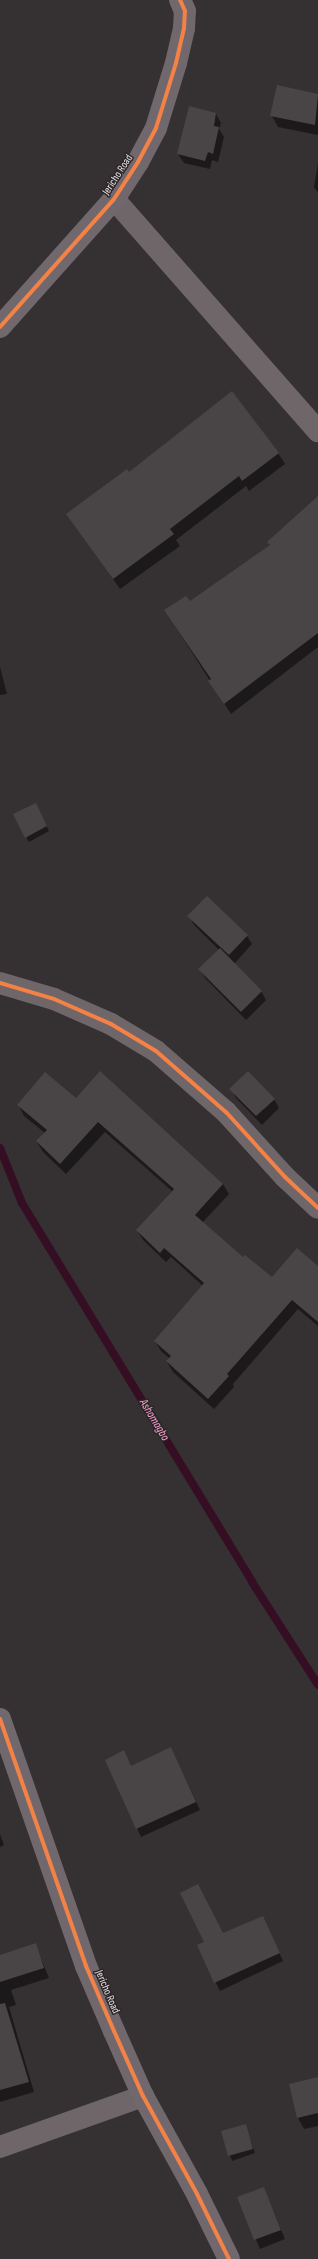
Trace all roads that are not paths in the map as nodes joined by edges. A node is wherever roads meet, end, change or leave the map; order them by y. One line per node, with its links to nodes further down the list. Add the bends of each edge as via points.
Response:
1 (180, 0): 2 (street, Jericho Road, via 184,11 184,28 168,96 156,128)
2 (114, 199): 3 (street, Jericho Road); 4 (street)
3 (0, 327)
4 (318, 431)
5 (0, 983): 6 (street, via 66,1004 111,1024 156,1051 226,1112)
6 (318, 1208)
7 (0, 1719): 8 (street, Jericho Road, via 86,1966)
8 (143, 2096): 9 (street); 10 (street, Jericho Road, via 197,2194)
9 (0, 2147)
10 (229, 2259)

